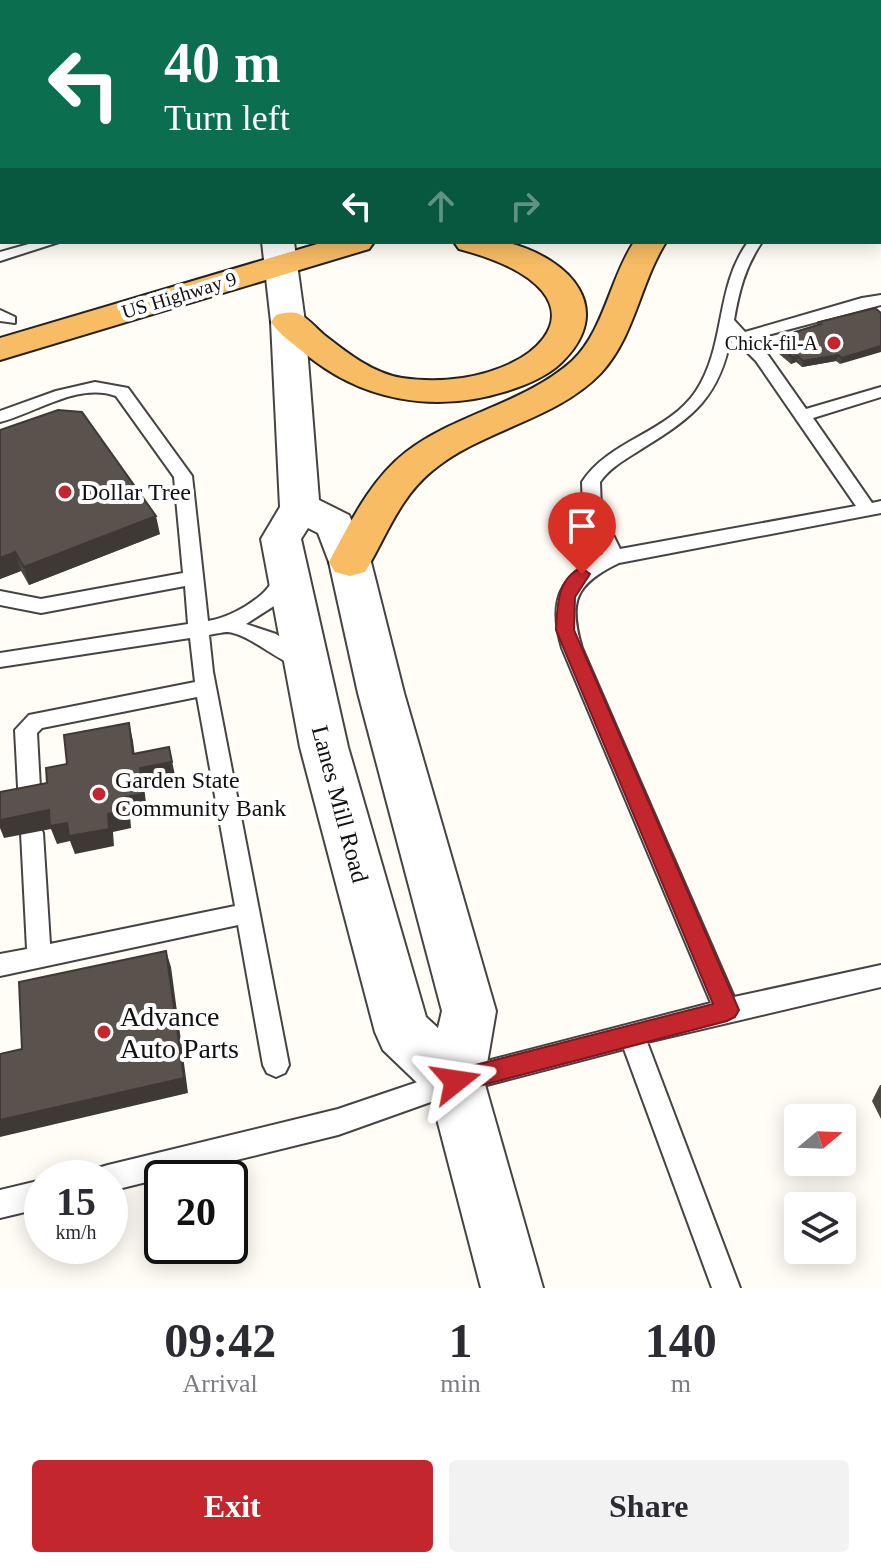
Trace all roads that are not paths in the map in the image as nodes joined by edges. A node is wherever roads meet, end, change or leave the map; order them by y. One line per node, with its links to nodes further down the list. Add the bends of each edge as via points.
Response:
1 (45, 244): 7 (lane)
2 (334, 244): 6 (highway, US Highway 9)
3 (479, 244): 9 (highway, via 532,262 562,289 569,307 568,327 558,345 528,369 500,381 468,388 400,388 352,372)
4 (648, 244): 19 (highway, via 636,260 607,336 590,364 555,390 433,453 402,477)
5 (754, 244): 10 (lane, via 736,273)
6 (275, 249): 9 (street); 11 (highway, US Highway 9)
7 (0, 257)
8 (881, 300): 12 (lane)
9 (288, 322): 16 (street)
10 (727, 322): 12 (lane); 18 (lane, via 716,373 695,404 664,431 614,458 592,479 591,505)
11 (2, 327)
12 (744, 337): 14 (lane)
13 (881, 392): 14 (lane)
14 (802, 416): 17 (lane)
15 (0, 417): 21 (lane, via 87,388 114,387 122,392 183,476)
16 (300, 507): 19 (street, via 335,525); 20 (street, Lanes Mill Road, via 281,539)
17 (875, 509): 18 (lane)
18 (614, 557): 34 (lane, via 573,584 564,609 565,630)
19 (350, 562): 37 (street, via 469,1011)
20 (289, 575): 23 (lane, via 267,601); 26 (street, Lanes Mill Road)
21 (194, 578): 22 (lane, via 41,606); 24 (lane)
22 (0, 598)
23 (229, 625): 24 (lane); 26 (lane, via 269,639)
24 (199, 629): 25 (lane); 27 (lane)
25 (0, 660)
26 (305, 664): 37 (street, Lanes Mill Road, via 403,1032)
27 (206, 687): 28 (lane, via 36,721 26,730); 30 (lane)
28 (30, 806)
29 (32, 833): 31 (lane)
30 (249, 913): 31 (lane); 36 (lane)
31 (39, 957): 32 (lane)
32 (0, 965)
33 (881, 976): 34 (lane)
34 (727, 1010): 35 (lane)
35 (632, 1035): 37 (lane); 42 (lane)
36 (276, 1065)
37 (456, 1081): 38 (lane, via 338,1122); 41 (street)
38 (128, 1173)
39 (24, 1198): 40 (lane)
40 (0, 1204)
41 (512, 1288)
42 (726, 1288)

